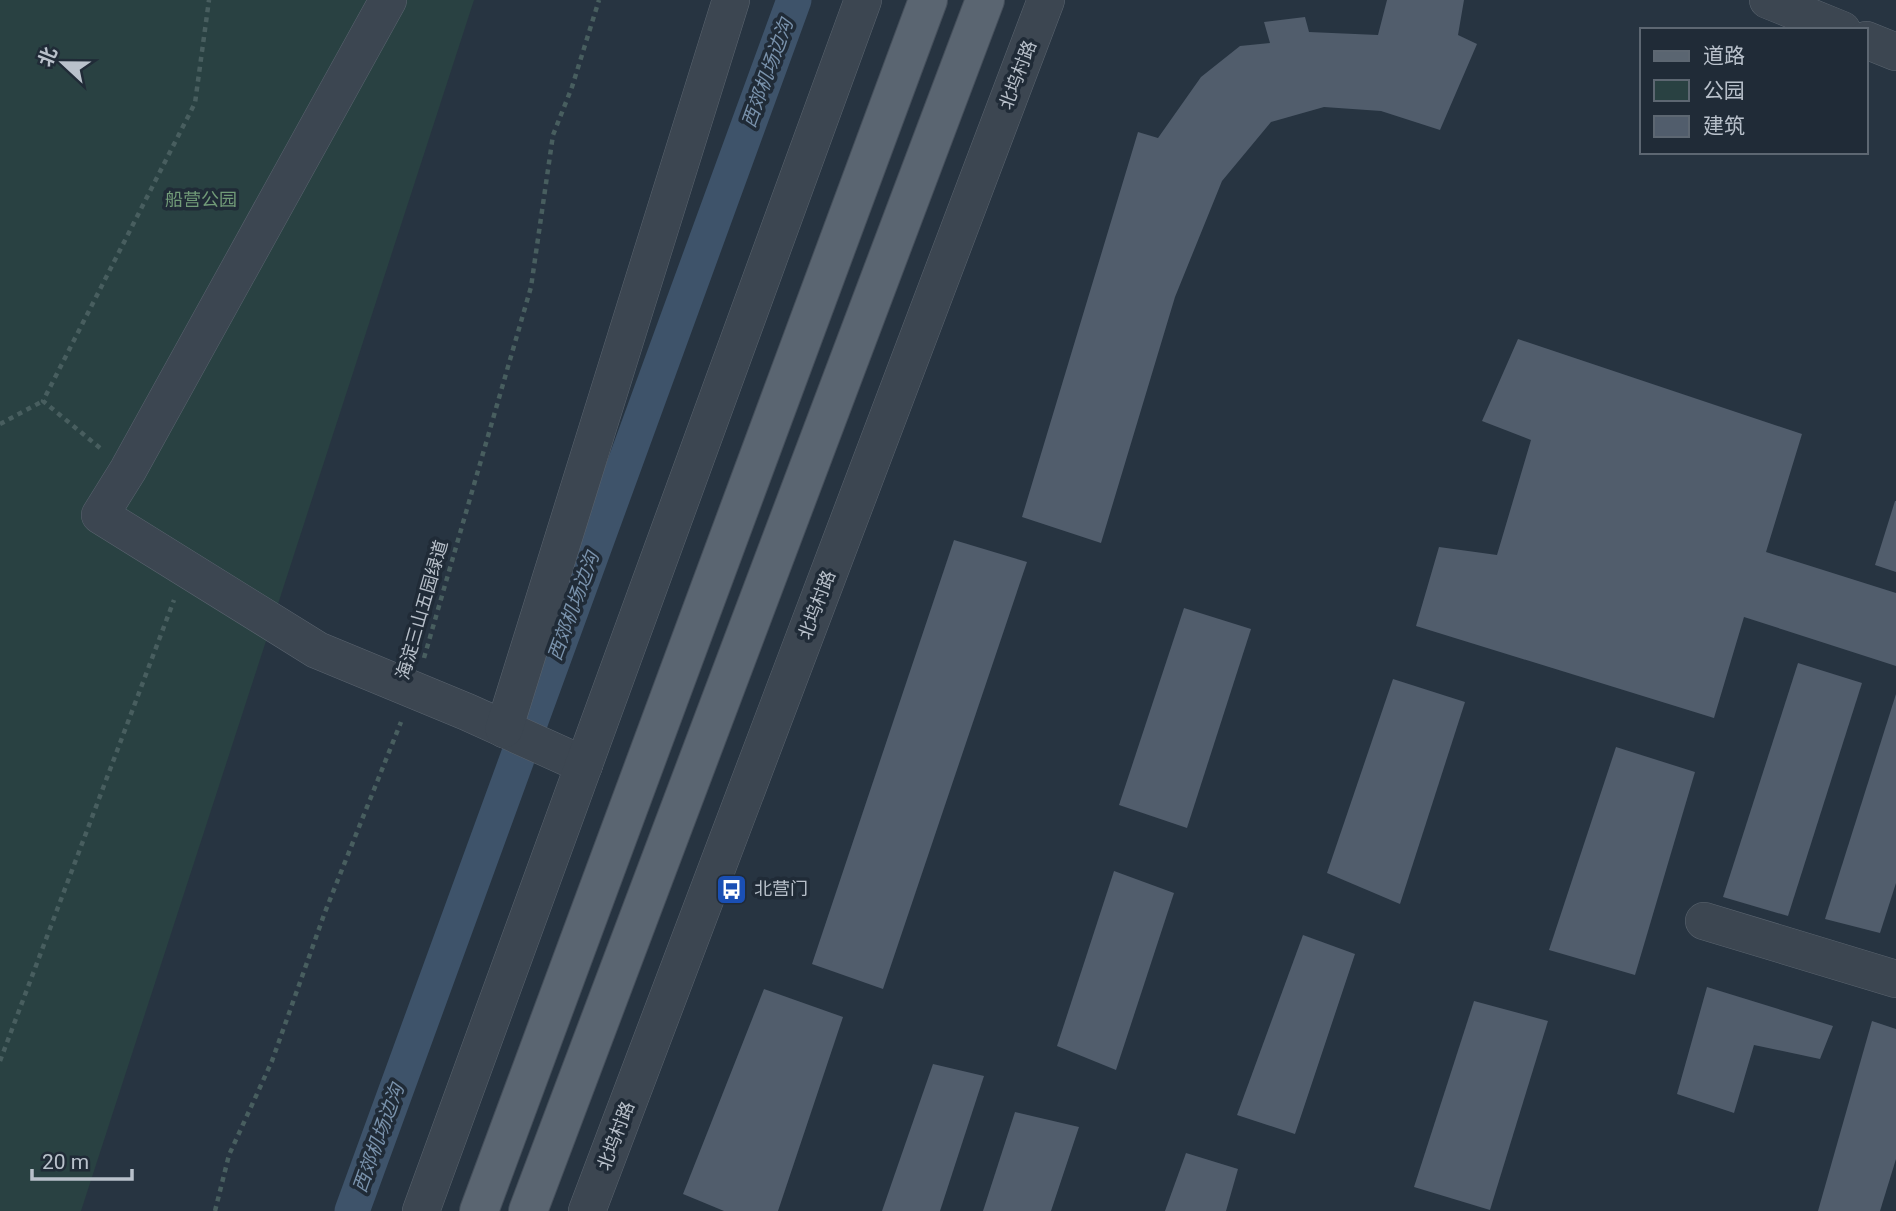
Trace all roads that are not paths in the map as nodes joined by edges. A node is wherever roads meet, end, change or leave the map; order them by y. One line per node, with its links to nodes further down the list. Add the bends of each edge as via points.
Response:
1 (388, 0): 11 (street, via 100,515 317,650)
2 (731, 0): 11 (street)
3 (863, 0): 12 (street)
4 (928, 0): 16 (main road)
5 (985, 0): 17 (main road)
6 (1046, 0): 18 (street, 北坞村路)
7 (1768, 0): 8 (street)
8 (1837, 28)
9 (1868, 41): 10 (street)
10 (1896, 52)
11 (516, 734): 12 (street)
12 (584, 765): 15 (street)
13 (1704, 921): 14 (street)
14 (1896, 979)
15 (421, 1211)
16 (479, 1211)
17 (528, 1211)
18 (587, 1211)

